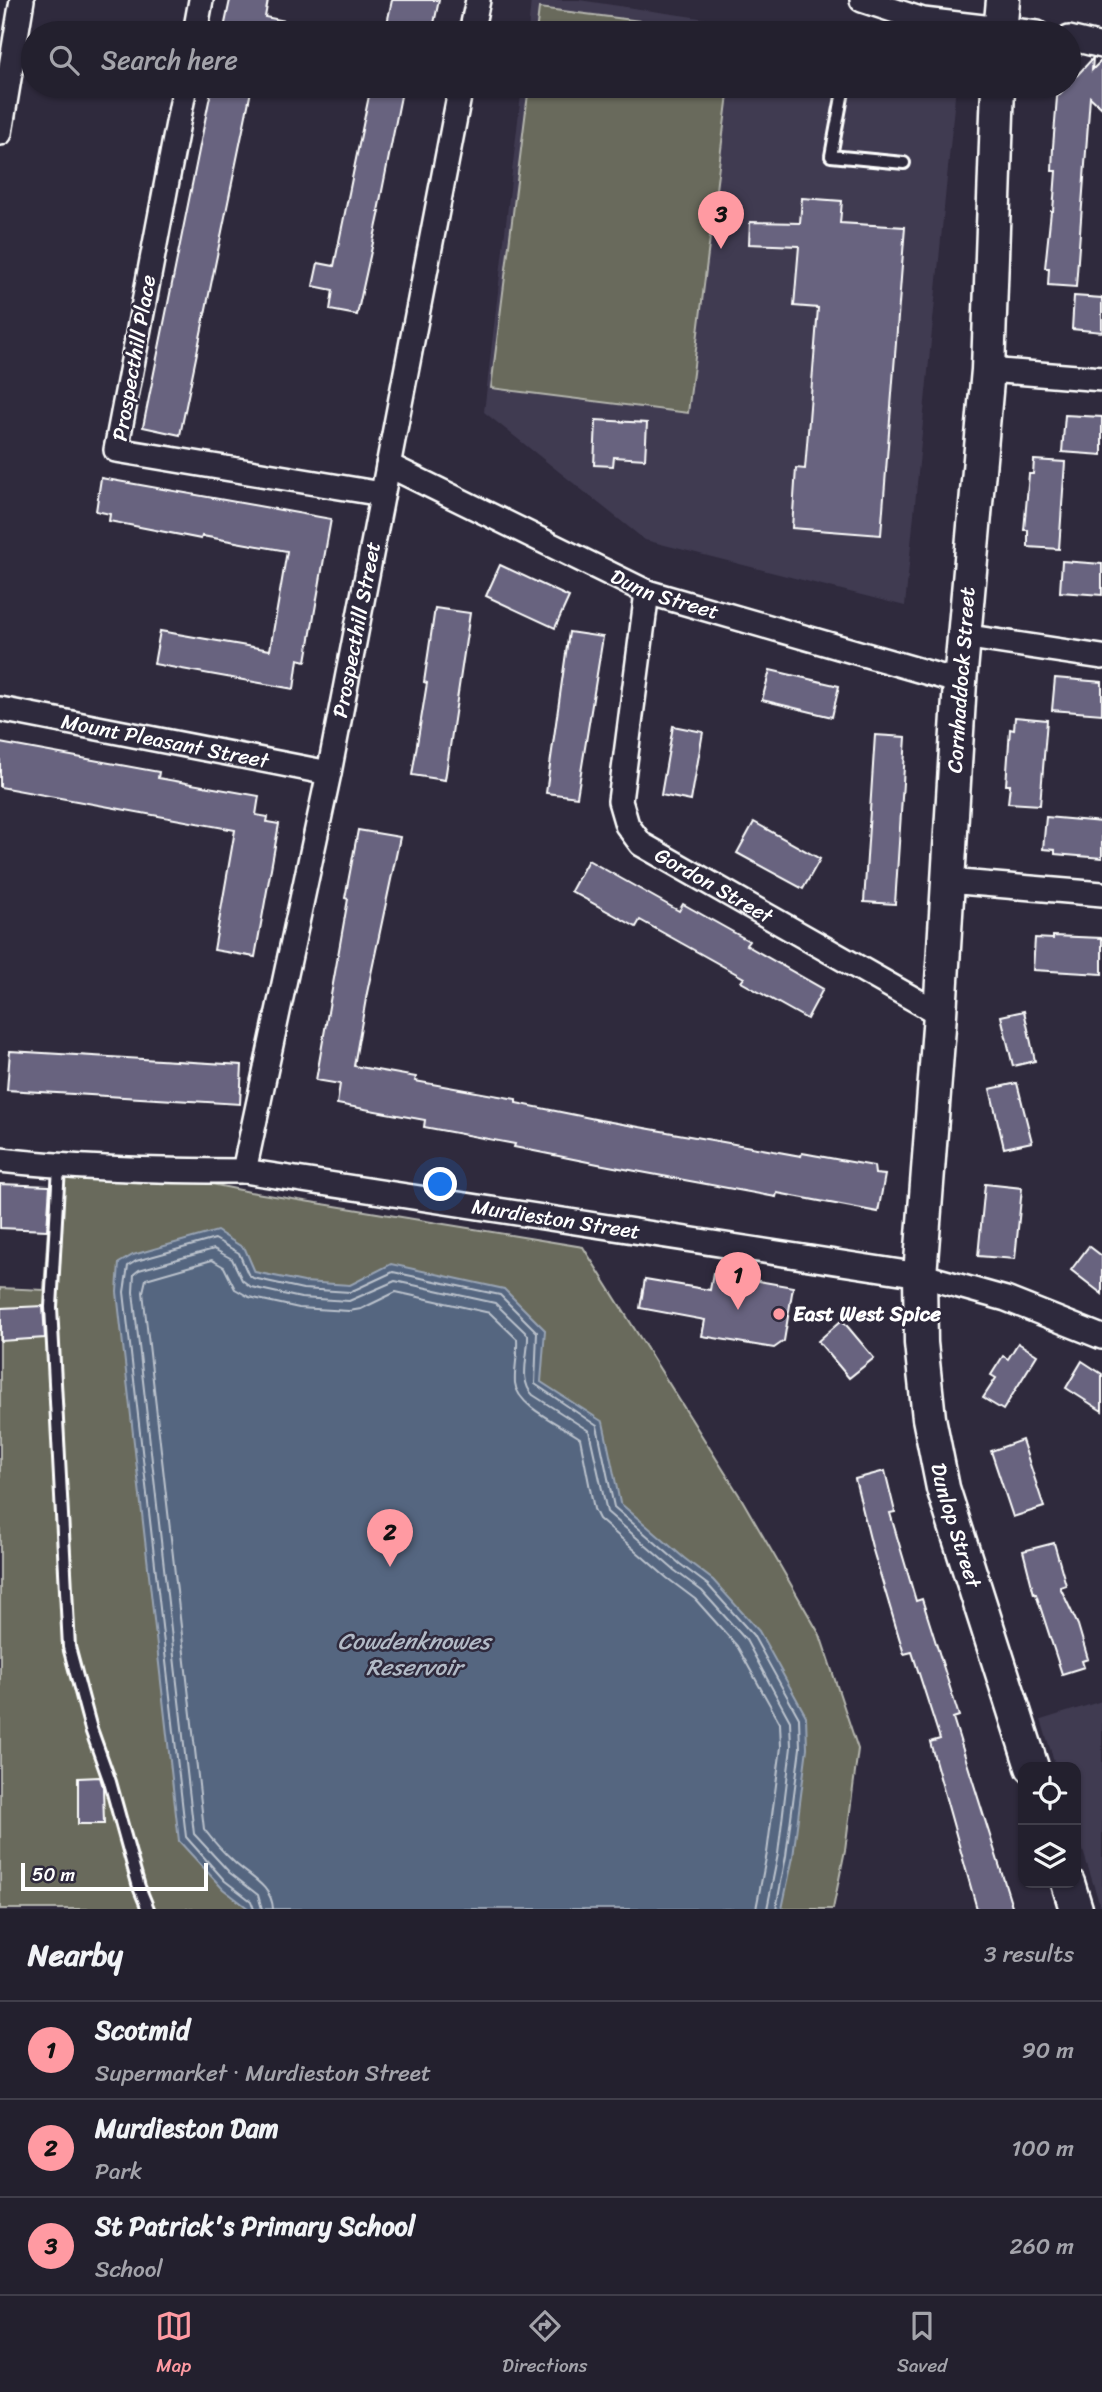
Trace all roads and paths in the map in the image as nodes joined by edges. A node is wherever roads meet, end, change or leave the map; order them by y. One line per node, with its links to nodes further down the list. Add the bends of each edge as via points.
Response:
1 (22, 0): 14 (street)
2 (201, 0): 5 (street)
3 (478, 0): 6 (street)
4 (862, 0): 7 (street)
5 (197, 21)
6 (474, 21)
7 (908, 21)
8 (1081, 41): 9 (street)
9 (1102, 46)
10 (183, 98): 19 (street, Prospecthill Place, via 116,450)
11 (459, 98): 18 (street, Prospecthill Street)
12 (842, 98): 15 (lane, via 831,156)
13 (998, 98): 16 (main road, Cornhaddock Street)
14 (0, 133)
15 (904, 163)
16 (988, 370): 17 (street); 21 (main road, Cornhaddock Street)
17 (1102, 379)
18 (388, 465): 19 (street, Prospecthill Street); 20 (street, Dunn Street)
19 (382, 494): 25 (street, Prospecthill Street)
20 (647, 592): 23 (street, Dunn Street); 28 (street, Gordon Street, via 620,801 627,825 641,844)
21 (963, 636): 22 (street); 23 (main road, Cornhaddock Street)
22 (1102, 657)
23 (960, 682): 26 (main road, Cornhaddock Street)
24 (0, 709): 25 (street, Mount Pleasant Street)
25 (329, 773): 31 (street, Prospecthill Street)
26 (947, 881): 27 (street); 28 (main road, Cornhaddock Street)
27 (1102, 894)
28 (940, 1014): 32 (main road, Cornhaddock Street)
29 (0, 1160): 30 (street, Murdieston Street)
30 (59, 1167): 31 (street, Murdieston Street); 36 (lane, via 51,1307 69,1647)
31 (244, 1171): 32 (street, Murdieston Street)
32 (920, 1275): 33 (street, Murdieston Street, via 1006,1299); 34 (main road, Dunlop Street, via 927,1406 943,1488)
33 (1102, 1337)
34 (1030, 1762)
35 (1070, 1888): 37 (main road)
36 (148, 1909)
37 (1076, 1909)

